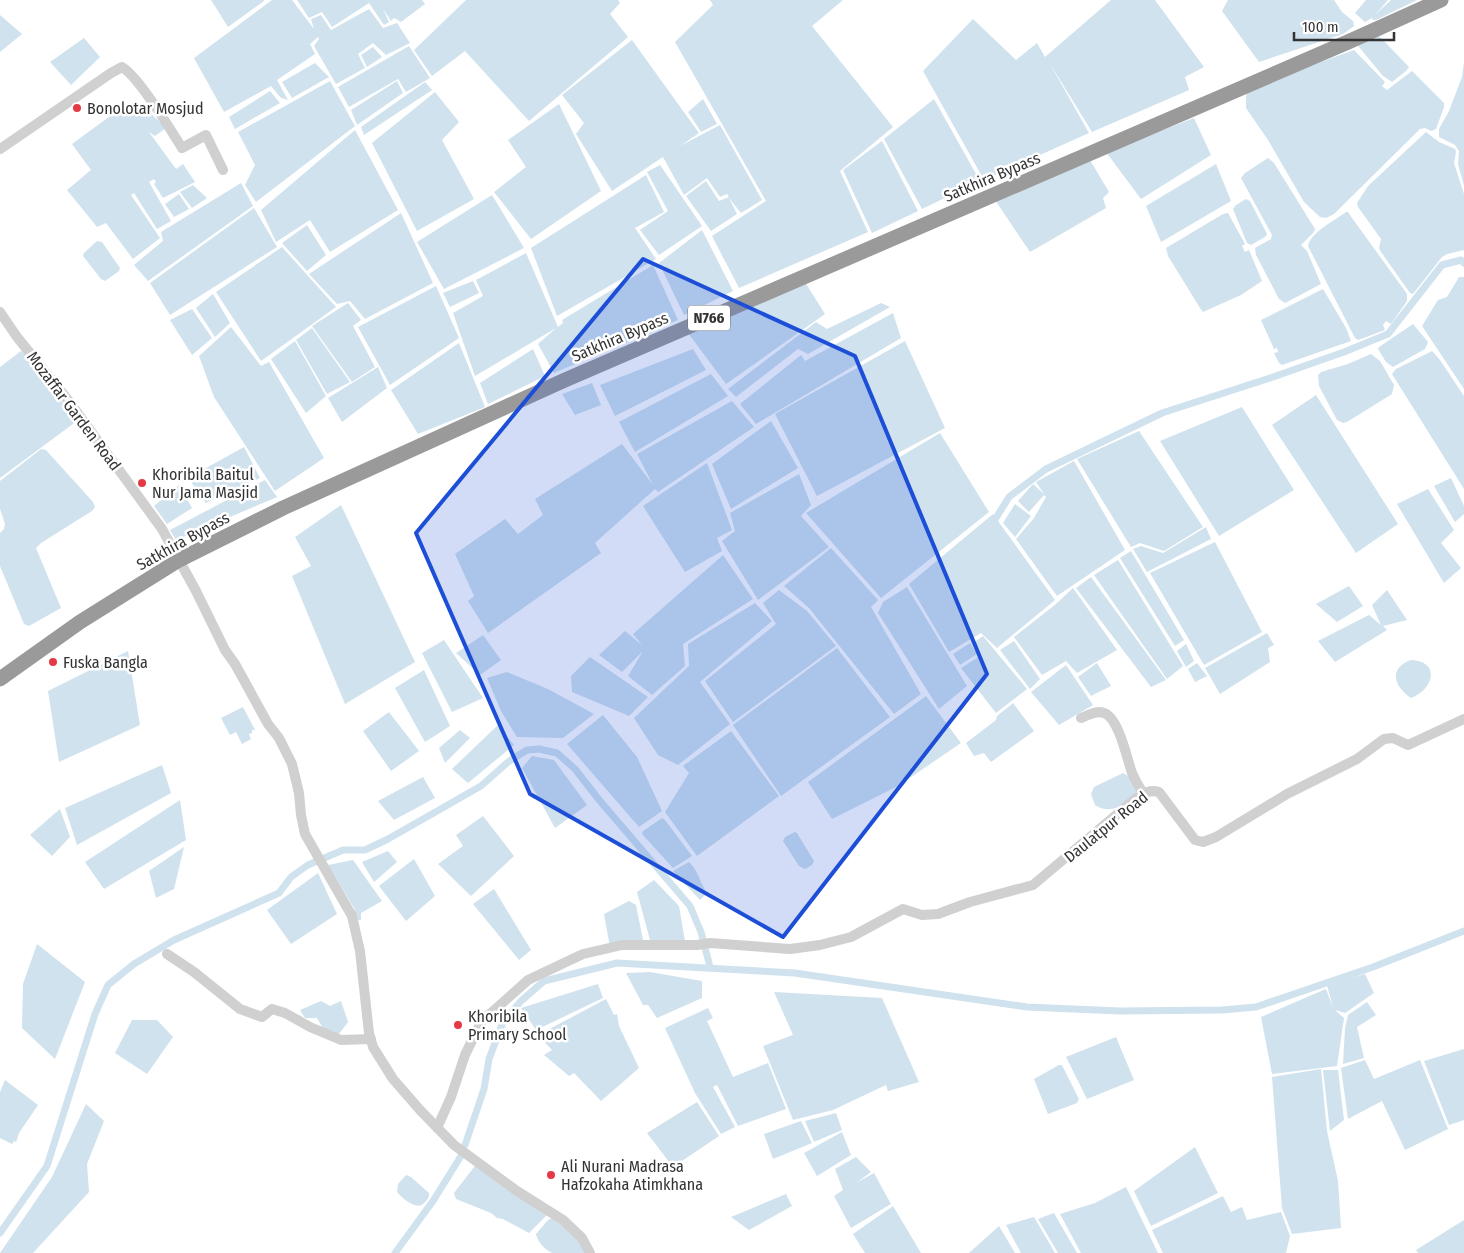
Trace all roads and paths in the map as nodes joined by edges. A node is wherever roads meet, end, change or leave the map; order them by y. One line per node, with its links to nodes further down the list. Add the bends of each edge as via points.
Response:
1 (1441, 0): 5 (highway, Satkhira Bypass / N766, via 565,380 282,508)
2 (0, 150): 3 (street, via 122,67 141,88 182,148 206,135)
3 (223, 170)
4 (0, 312): 5 (street, Mozaffar Garden Road, via 121,472 162,529)
5 (179, 560): 6 (highway, Satkhira Bypass / N766, via 80,622); 11 (street, Mozaffar Garden Road, via 225,650 292,764 304,829 352,916)
6 (0, 679)
7 (1081, 718): 9 (street, via 1096,712 1109,716)
8 (1464, 719): 9 (street, Daulatpur Road, via 1408,745 1393,738 1384,740 1357,759 1203,842 1195,840 1159,792 1152,790)
9 (1143, 794): 12 (street, Daulatpur Road, via 1033,885 938,914 922,915 901,910 851,937 790,948 710,943 622,945 583,954 528,980 481,1022)
10 (167, 954): 11 (street, via 240,1009 262,1017 272,1008 341,1040)
11 (371, 1039): 12 (street, via 393,1079)
12 (437, 1128): 13 (street, via 469,1158 563,1220 582,1238)
13 (590, 1253)

